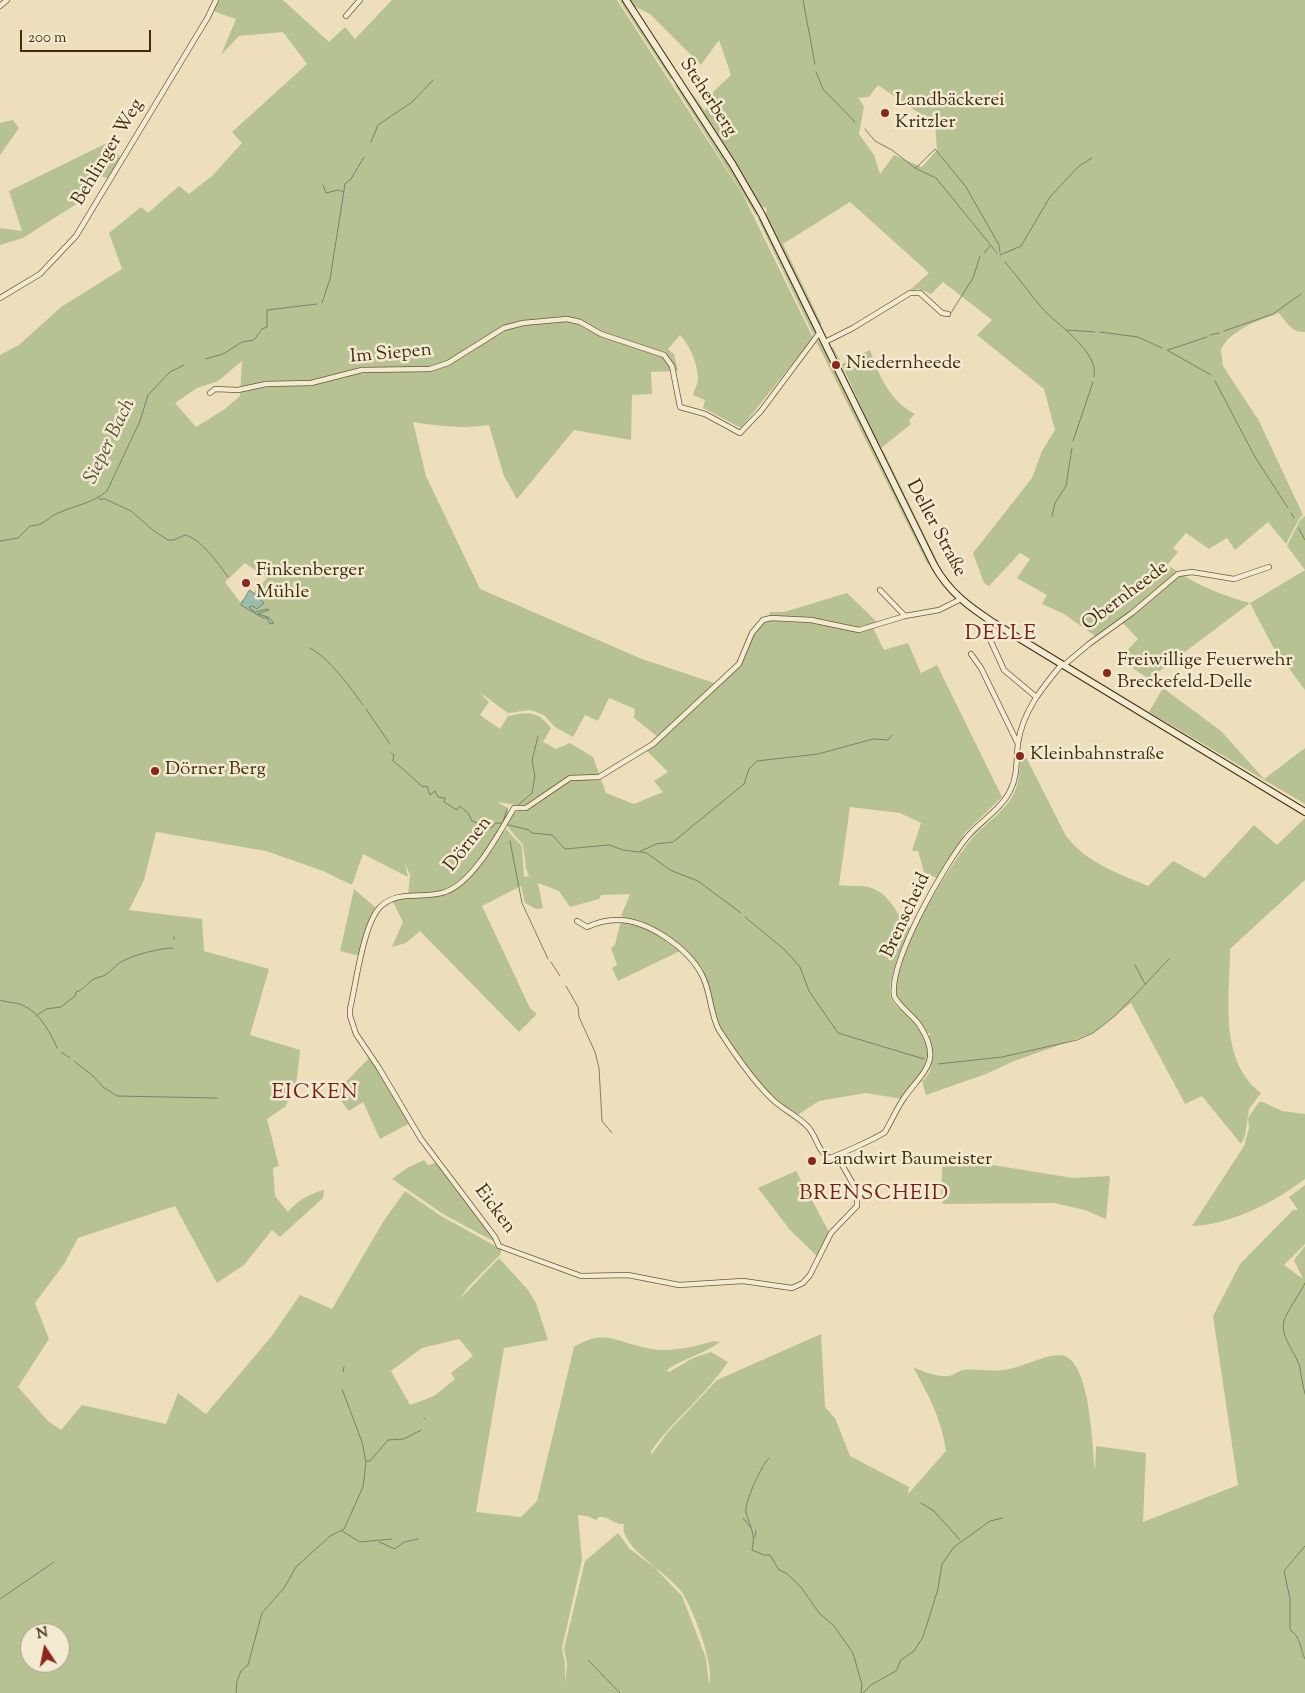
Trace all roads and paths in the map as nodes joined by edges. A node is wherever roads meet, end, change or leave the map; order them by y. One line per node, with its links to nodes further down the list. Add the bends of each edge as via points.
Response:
1 (7, 0): 5 (street)
2 (216, 0): 8 (street, Behlinger Weg, via 76,236 40,274)
3 (360, 0): 6 (street)
4 (626, 0): 7 (main road, Steherberg)
5 (0, 6)
6 (346, 16)
7 (761, 214): 10 (main road, Deller Straße)
8 (0, 298)
9 (948, 314): 11 (street, via 942,313 920,293 910,293)
10 (820, 332): 11 (main road, Deller Straße); 12 (street, Im Siepen, via 761,412 740,433 705,414 682,408 669,359 657,351 601,334 576,320 526,323 504,328 448,363 430,370 362,370 311,384 266,384)
11 (825, 342): 15 (main road, Deller Straße, via 934,565)
12 (210, 392)
13 (1269, 567): 19 (street, Obernheede, via 1234,579 1192,572 1178,574)
14 (880, 590): 16 (street)
15 (959, 600): 16 (street, via 939,610); 19 (main road, Deller Straße)
16 (905, 616): 25 (street, Dörnen, via 859,630 811,620 764,620 754,629 735,668 653,744 599,777 570,778 526,808 514,808 482,857 457,885 439,894 397,897 378,909 365,942)
17 (988, 629): 20 (street, via 1004,670)
18 (971, 654): 21 (street)
19 (1063, 665): 20 (street, Obernheede); 23 (main road, Deller Straße)
20 (1035, 696): 21 (street, Obernheede)
21 (1018, 744): 22 (street, Obernheede)
22 (1015, 778): 26 (street, Brenscheid, via 1007,796 956,852 916,924 894,982 894,996 920,1025 925,1036 930,1057 928,1069 906,1096 884,1133)
23 (1305, 812)
24 (577, 921): 26 (street, Brenscheid, via 587,927 617,920 639,924 659,934 690,958 702,975 718,1027 730,1046 773,1100 809,1128 818,1148 829,1158)
25 (355, 988): 26 (street, Eicken, via 350,1016 356,1034 421,1139 499,1246 581,1276 628,1275 679,1284 743,1281 792,1288 803,1283 832,1232 857,1206 857,1191)
26 (837, 1156)

